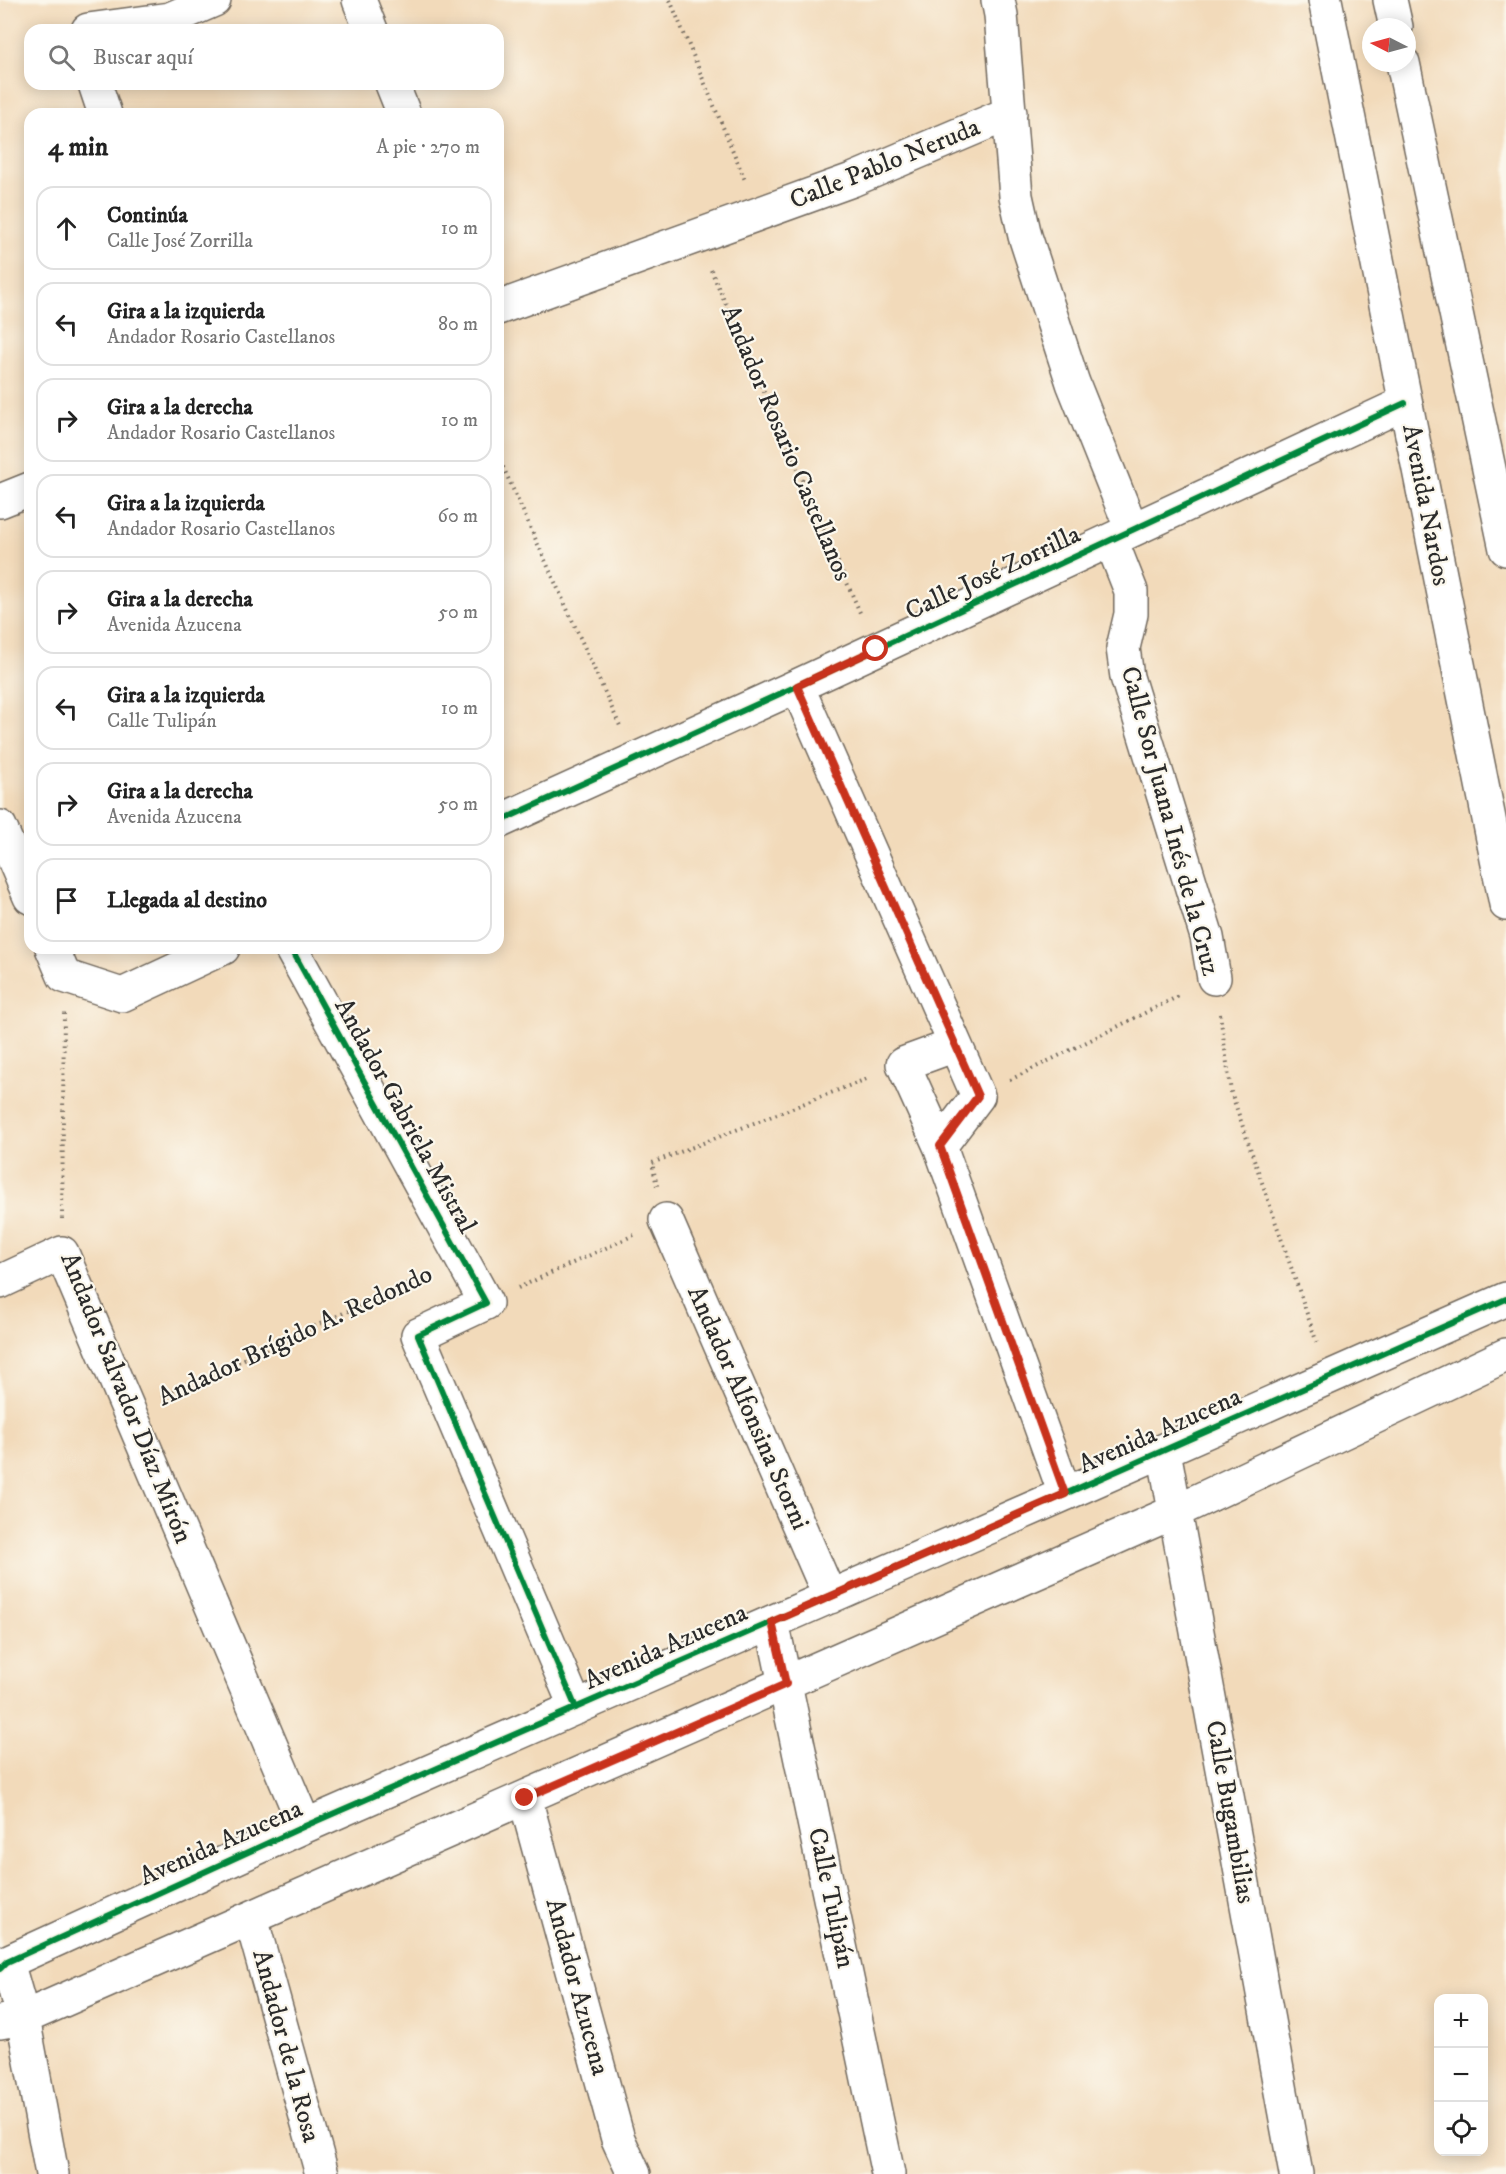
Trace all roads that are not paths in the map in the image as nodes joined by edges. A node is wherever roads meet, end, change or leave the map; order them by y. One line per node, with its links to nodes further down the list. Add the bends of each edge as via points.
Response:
1 (214, 0): 7 (street, via 170,19)
2 (358, 0): 8 (street)
3 (998, 0): 14 (street, Calle Sor Juana Inés de la Cruz)
4 (1325, 0): 16 (street, Avenida Nardos)
5 (1390, 0): 6 (street)
6 (1393, 18)
7 (133, 24)
8 (368, 24)
9 (1405, 72): 20 (street)
10 (97, 90): 12 (street)
11 (394, 90): 13 (street)
12 (103, 108)
13 (402, 108)
14 (1010, 113): 15 (street, Calle Pablo Neruda, via 852,180); 19 (street, Calle Sor Juana Inés de la Cruz, via 1016,196 1025,236)
15 (504, 306)
16 (1405, 403): 19 (street, Calle José Zorrilla); 25 (street, Avenida Nardos)
17 (24, 491): 18 (street)
18 (0, 501)
19 (1121, 535): 21 (street, Calle José Zorrilla); 29 (street, Calle Sor Juana Inés de la Cruz, via 1131,591 1131,614 1123,648 1127,677 1207,937)
20 (1506, 549)
21 (797, 686): 22 (street, Calle José Zorrilla); 30 (street)
22 (504, 819)
23 (0, 827): 24 (street)
24 (24, 883)
25 (1506, 904)
26 (210, 954): 28 (street, via 122,994)
27 (294, 954): 35 (street, Andador Gabriela Mistral)
28 (58, 962)
29 (1214, 978)
30 (956, 1045): 31 (street, via 978,1096); 31 (street, via 903,1064)
31 (940, 1146): 38 (street)
32 (666, 1220): 40 (street, Andador Alfonsina Storni)
33 (0, 1281): 45 (street, Andador Salvador Díaz Mirón, via 62,1253)
34 (1506, 1299): 37 (street, Avenida Azucena)
35 (486, 1303): 43 (street, Andador Brígido A. Redondo, via 418,1335)
36 (1506, 1355): 39 (street)
37 (1164, 1451): 38 (street, Avenida Azucena); 39 (street, Calle Bugambilias)
38 (1065, 1494): 40 (street, Avenida Azucena)
39 (1174, 1512): 42 (street); 53 (street, Calle Bugambilias)
40 (830, 1597): 41 (street, Avenida Azucena)
41 (772, 1622): 42 (street, Calle Tulipán); 43 (street, Avenida Azucena)
42 (786, 1684): 44 (street); 52 (street, Calle Tulipán)
43 (576, 1708): 45 (street, Avenida Azucena)
44 (525, 1798): 46 (street); 51 (street, Andador Azucena, via 618,2139)
45 (305, 1826): 47 (street, Avenida Azucena)
46 (251, 1918): 48 (street); 50 (street, Andador de la Rosa)
47 (4, 1966): 48 (street)
48 (11, 2020): 49 (street)
49 (52, 2174)
50 (322, 2174)
51 (634, 2174)
52 (888, 2174)
53 (1296, 2174)

